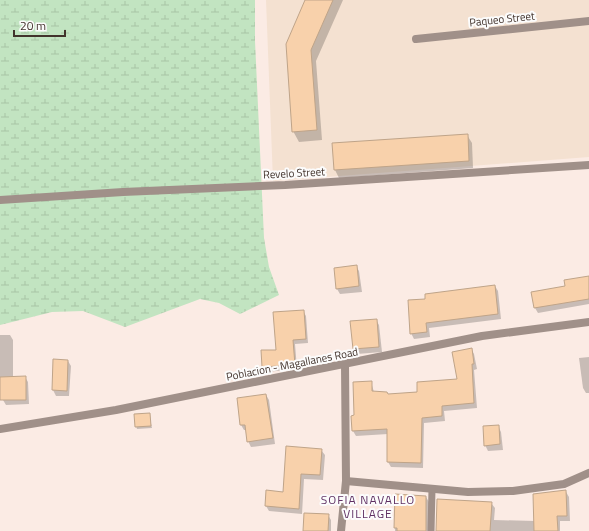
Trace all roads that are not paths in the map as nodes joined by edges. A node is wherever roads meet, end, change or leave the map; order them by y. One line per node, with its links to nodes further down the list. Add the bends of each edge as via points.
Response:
1 (589, 21): 2 (street, Paqueo Street)
2 (416, 39)
3 (589, 165): 4 (street, Revelo Street)
4 (0, 200)
5 (589, 322): 6 (street, Poblacion - Magallanes Road, via 482,336)
6 (345, 365): 7 (street, Poblacion - Magallanes Road, via 116,410); 9 (street)
7 (0, 429)
8 (589, 473): 10 (street, via 564,484 513,490 468,492)
9 (346, 481): 10 (street); 11 (street)
10 (432, 489): 12 (lane)
11 (341, 531)
12 (431, 531)

